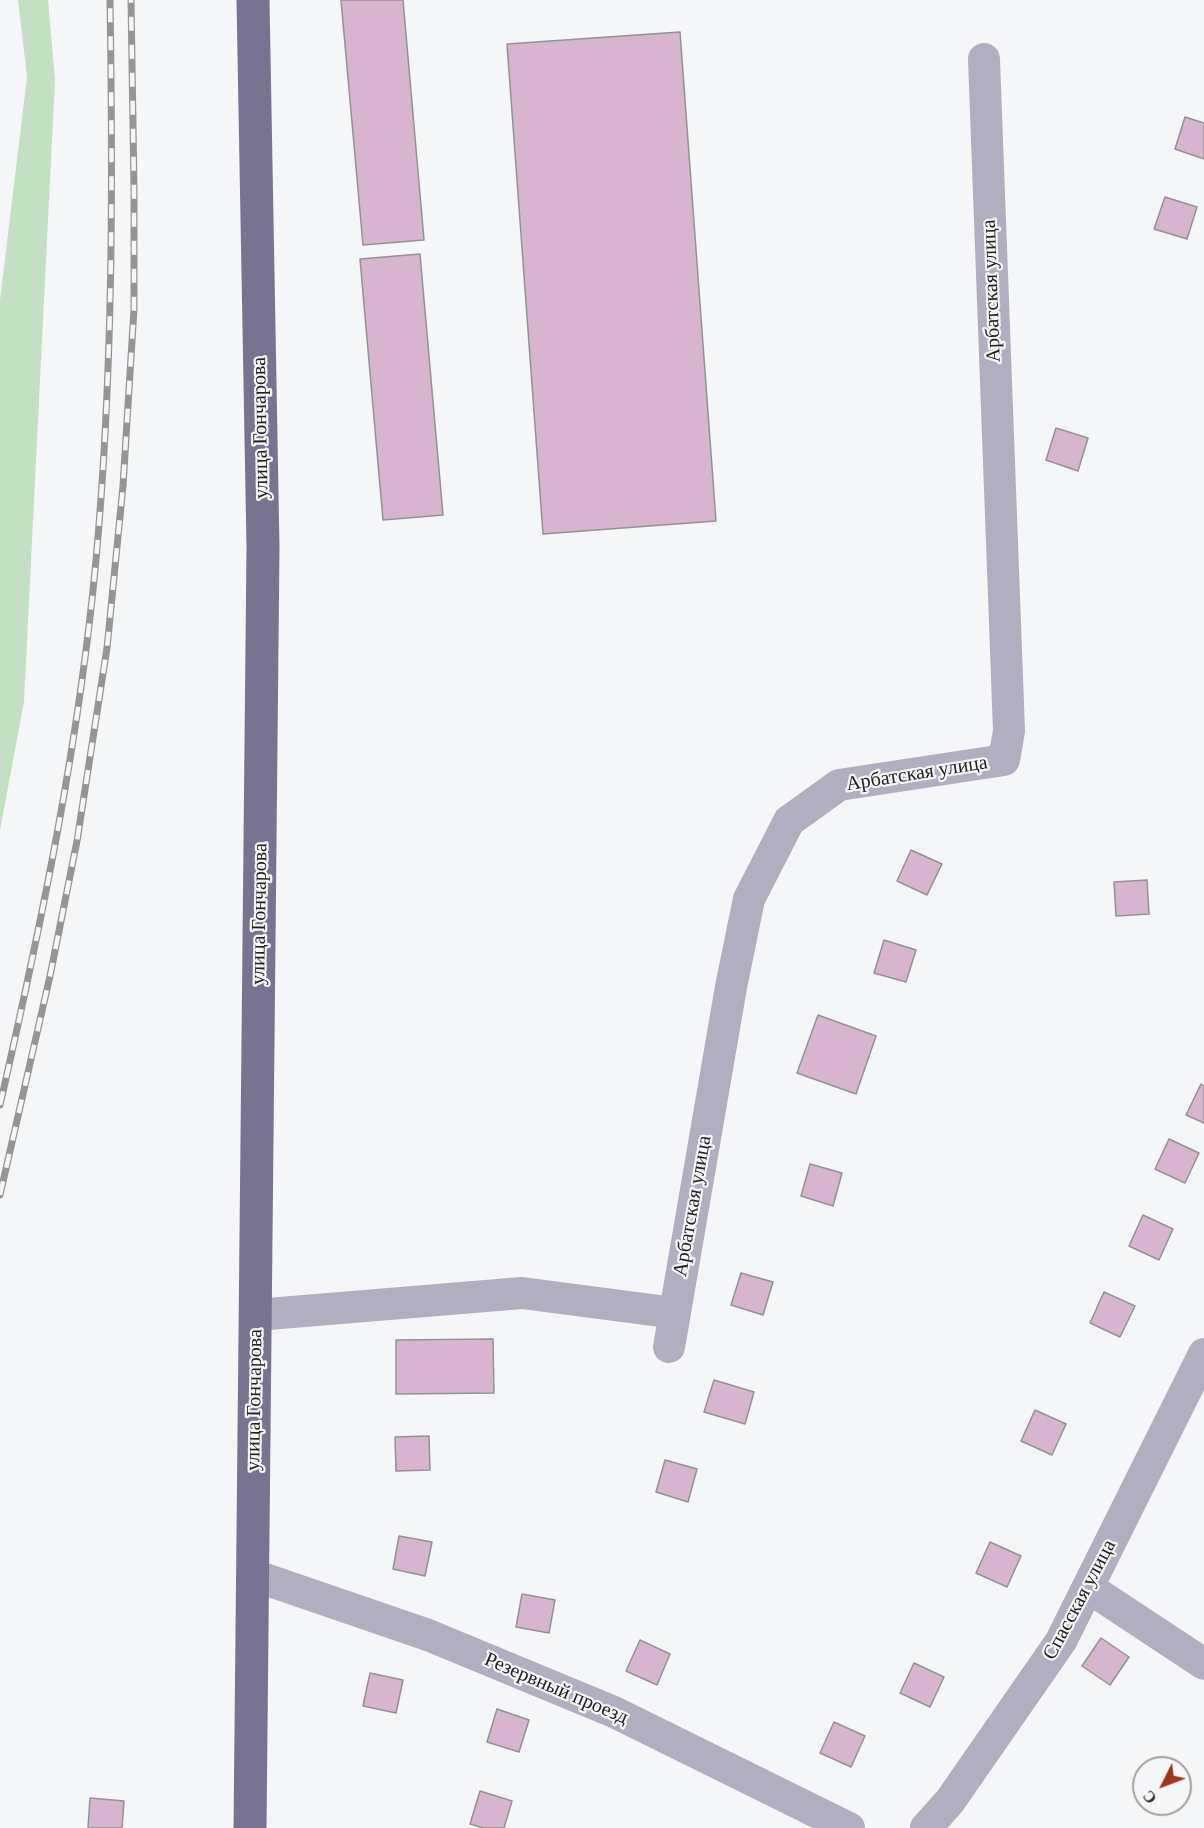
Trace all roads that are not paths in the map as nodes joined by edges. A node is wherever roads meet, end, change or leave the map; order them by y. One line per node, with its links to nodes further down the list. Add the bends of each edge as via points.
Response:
1 (253, 0): 4 (main road, улица Гончарова, via 263,547)
2 (984, 59): 3 (street, Арбатская улица, via 1009,731 1004,760 839,785 789,821 749,899 730,987)
3 (675, 1313): 4 (street, via 522,1293); 5 (street, Арбатская улица)
4 (256, 1315): 7 (main road, улица Гончарова)
5 (669, 1347)
6 (1204, 1354): 8 (street, Спасская улица)
7 (253, 1575): 10 (main road, улица Гончарова); 11 (street, Резервный проезд, via 428,1635 614,1712)
8 (1089, 1588): 9 (street); 12 (street, Спасская улица, via 1061,1641 950,1801)
9 (1204, 1664)
10 (250, 1828)
11 (849, 1828)
12 (926, 1828)

